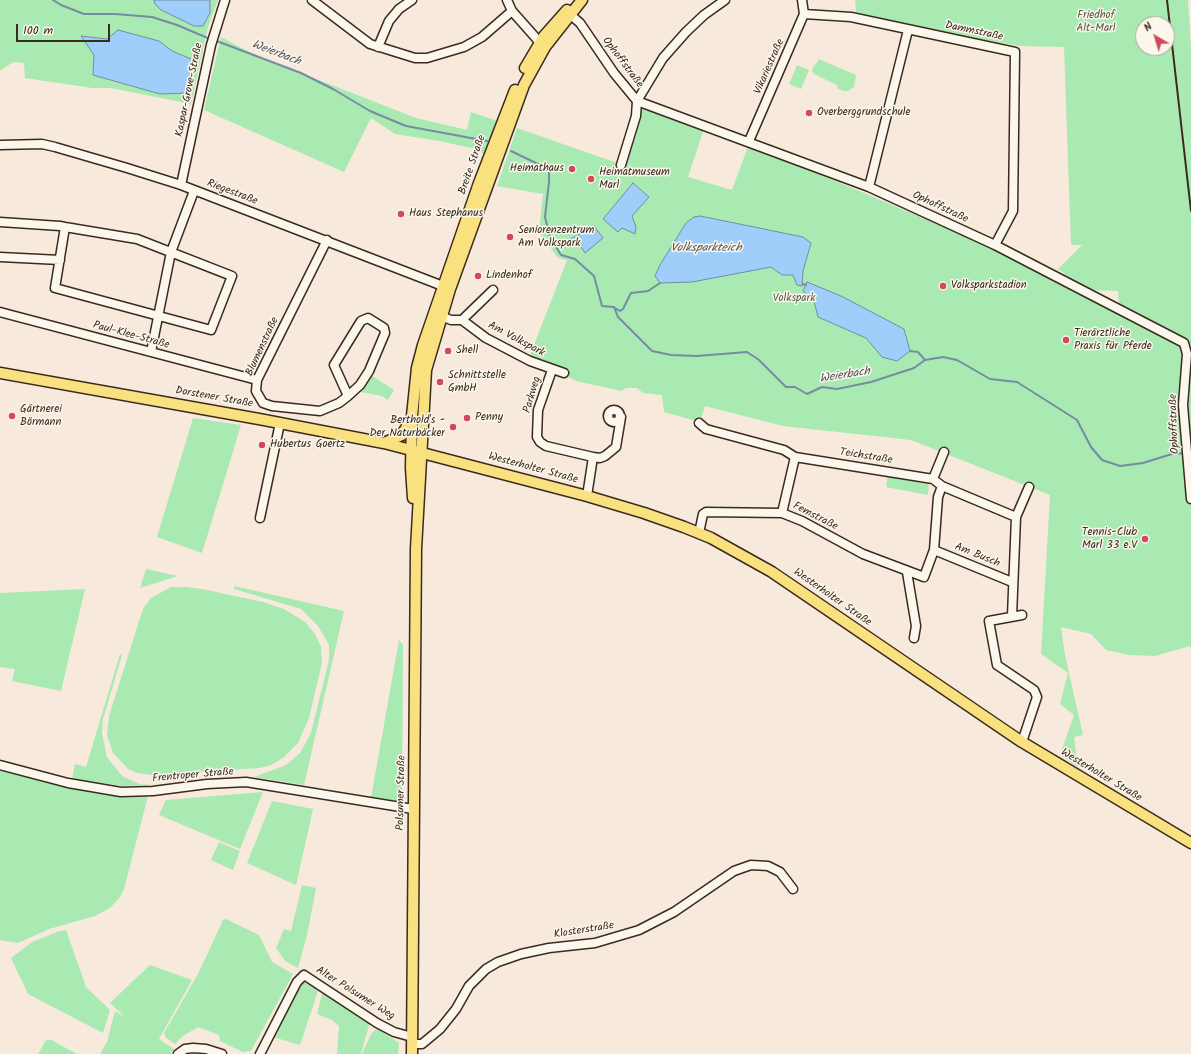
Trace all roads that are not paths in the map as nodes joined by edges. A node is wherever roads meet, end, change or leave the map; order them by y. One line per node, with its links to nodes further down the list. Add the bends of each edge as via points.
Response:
1 (225, 0): 19 (street, Kaspar-Grove-Straße, via 211,45)
2 (312, 0): 14 (street, via 370,44)
3 (412, 0): 14 (street, via 399,9 389,21)
4 (507, 0): 9 (street)
5 (579, 0): 10 (main road, Breite Straße)
6 (582, 0): 10 (main road, Breite Straße)
7 (725, 0): 15 (street, via 704,15 674,44)
8 (802, 0): 11 (street)
9 (512, 11): 13 (street); 14 (street, via 482,37 464,48 446,54 415,58)
10 (568, 13): 13 (main road, Breite Straße); 15 (street, Ophoffstraße, via 580,23 614,73)
11 (804, 14): 12 (street, Dammstraße, via 851,17); 16 (street, Vikariestraße)
12 (908, 30): 20 (street); 25 (street, Dammstraße, via 1015,52 1013,212)
13 (542, 45): 29 (main road, Breite Straße, via 518,99)
14 (378, 47)
15 (637, 100): 16 (street, Ophoffstraße); 18 (street, via 636,116)
16 (749, 141): 20 (street, Ophoffstraße)
17 (0, 145): 19 (street, Riegestraße, via 42,144)
18 (621, 165)
19 (181, 185): 21 (street, Riegestraße)
20 (869, 187): 25 (street, Ophoffstraße)
21 (194, 190): 24 (street, Riegestraße); 26 (street)
22 (0, 222): 23 (street)
23 (65, 227): 26 (street, via 137,239); 28 (street)
24 (327, 240): 29 (street, Riegestraße); 39 (street, Blumenstraße)
25 (994, 245): 54 (street, Ophoffstraße, via 1184,343 1187,354 1183,405)
26 (171, 252): 32 (street); 32 (street, via 232,276 211,330)
27 (0, 257): 28 (street)
28 (60, 260): 32 (street, via 56,288)
29 (446, 288): 33 (main road, Breite Straße)
30 (493, 290): 34 (street)
31 (0, 312): 35 (street, Paul-Klee-Straße)
32 (158, 315): 35 (street)
33 (437, 315): 34 (street, Am Volkspark, via 451,320); 41 (main road, Breite Straße, via 423,345 417,368); 46 (main road, Breite Straße, via 426,370)
34 (462, 320): 36 (street, Am Volkspark, via 486,338)
35 (151, 352): 39 (street, Paul-Klee-Straße)
36 (552, 370): 38 (street, Am Volkspark); 48 (street, Parkweg, via 538,410 540,442 546,446)
37 (0, 373): 43 (main road, Dorstener Straße)
38 (564, 373)
39 (257, 380): 40 (street, Blumenstraße, via 258,397 263,403 272,406 320,411 330,408)
40 (348, 396): 40 (street, Blumenstraße, via 334,365 361,321 368,318 384,328 385,333 369,371 360,385)
41 (412, 416): 45 (main road, via 402,435); 46 (main road, Breite Straße)
42 (621, 417): 48 (street, via 616,447 605,456)
43 (280, 422): 45 (main road, Dorstener Straße); 57 (street)
44 (699, 423): 49 (street, Teichstraße, via 706,429 784,450)
45 (384, 443): 46 (main road, Dorstener Straße)
46 (417, 451): 53 (main road, Westerholter Straße); 67 (main road, Polsumer Straße, via 412,481 416,532)
47 (944, 452): 50 (street)
48 (593, 457): 53 (street)
49 (795, 457): 50 (street, Teichstraße); 55 (street)
50 (933, 479): 51 (street, Teichstraße)
51 (942, 486): 56 (street, Teichstraße); 59 (street, via 938,496)
52 (1029, 487): 56 (street)
53 (587, 496): 58 (main road, Westerholter Straße, via 644,513)
54 (1191, 499)
55 (782, 513): 58 (street, Femstraße, via 706,512 703,514); 60 (street, Femstraße, via 802,521 862,554)
56 (1016, 516): 61 (street)
57 (260, 518)
58 (699, 534): 65 (main road, Westerholter Straße, via 741,554 782,578)
59 (934, 550): 60 (street, Femstraße, via 924,577); 61 (street, Am Busch)
60 (907, 572): 64 (street, via 916,626)
61 (1012, 582): 63 (street)
62 (1022, 615): 63 (street)
63 (1012, 616): 65 (street, via 989,621 997,665 1034,690 1037,697)
64 (914, 638)
65 (1022, 742): 68 (main road, Westerholter Straße)
66 (0, 765): 67 (street, Frentroper Straße, via 68,783 121,792 246,782)
67 (413, 809): 70 (main road, Polsumer Straße)
68 (1191, 843)
69 (793, 889): 70 (street, Klosterstraße, via 780,872 768,866 751,864 734,871 674,912 639,930 595,943 549,948 498,962 486,969 469,986 440,1030 422,1044)
70 (412, 1045): 73 (street, Alter Polsumer Weg, via 400,1034 377,1023 304,975 297,982)
71 (178, 1054): 72 (street, via 185,1049 193,1048)
72 (222, 1054)
73 (260, 1054)

